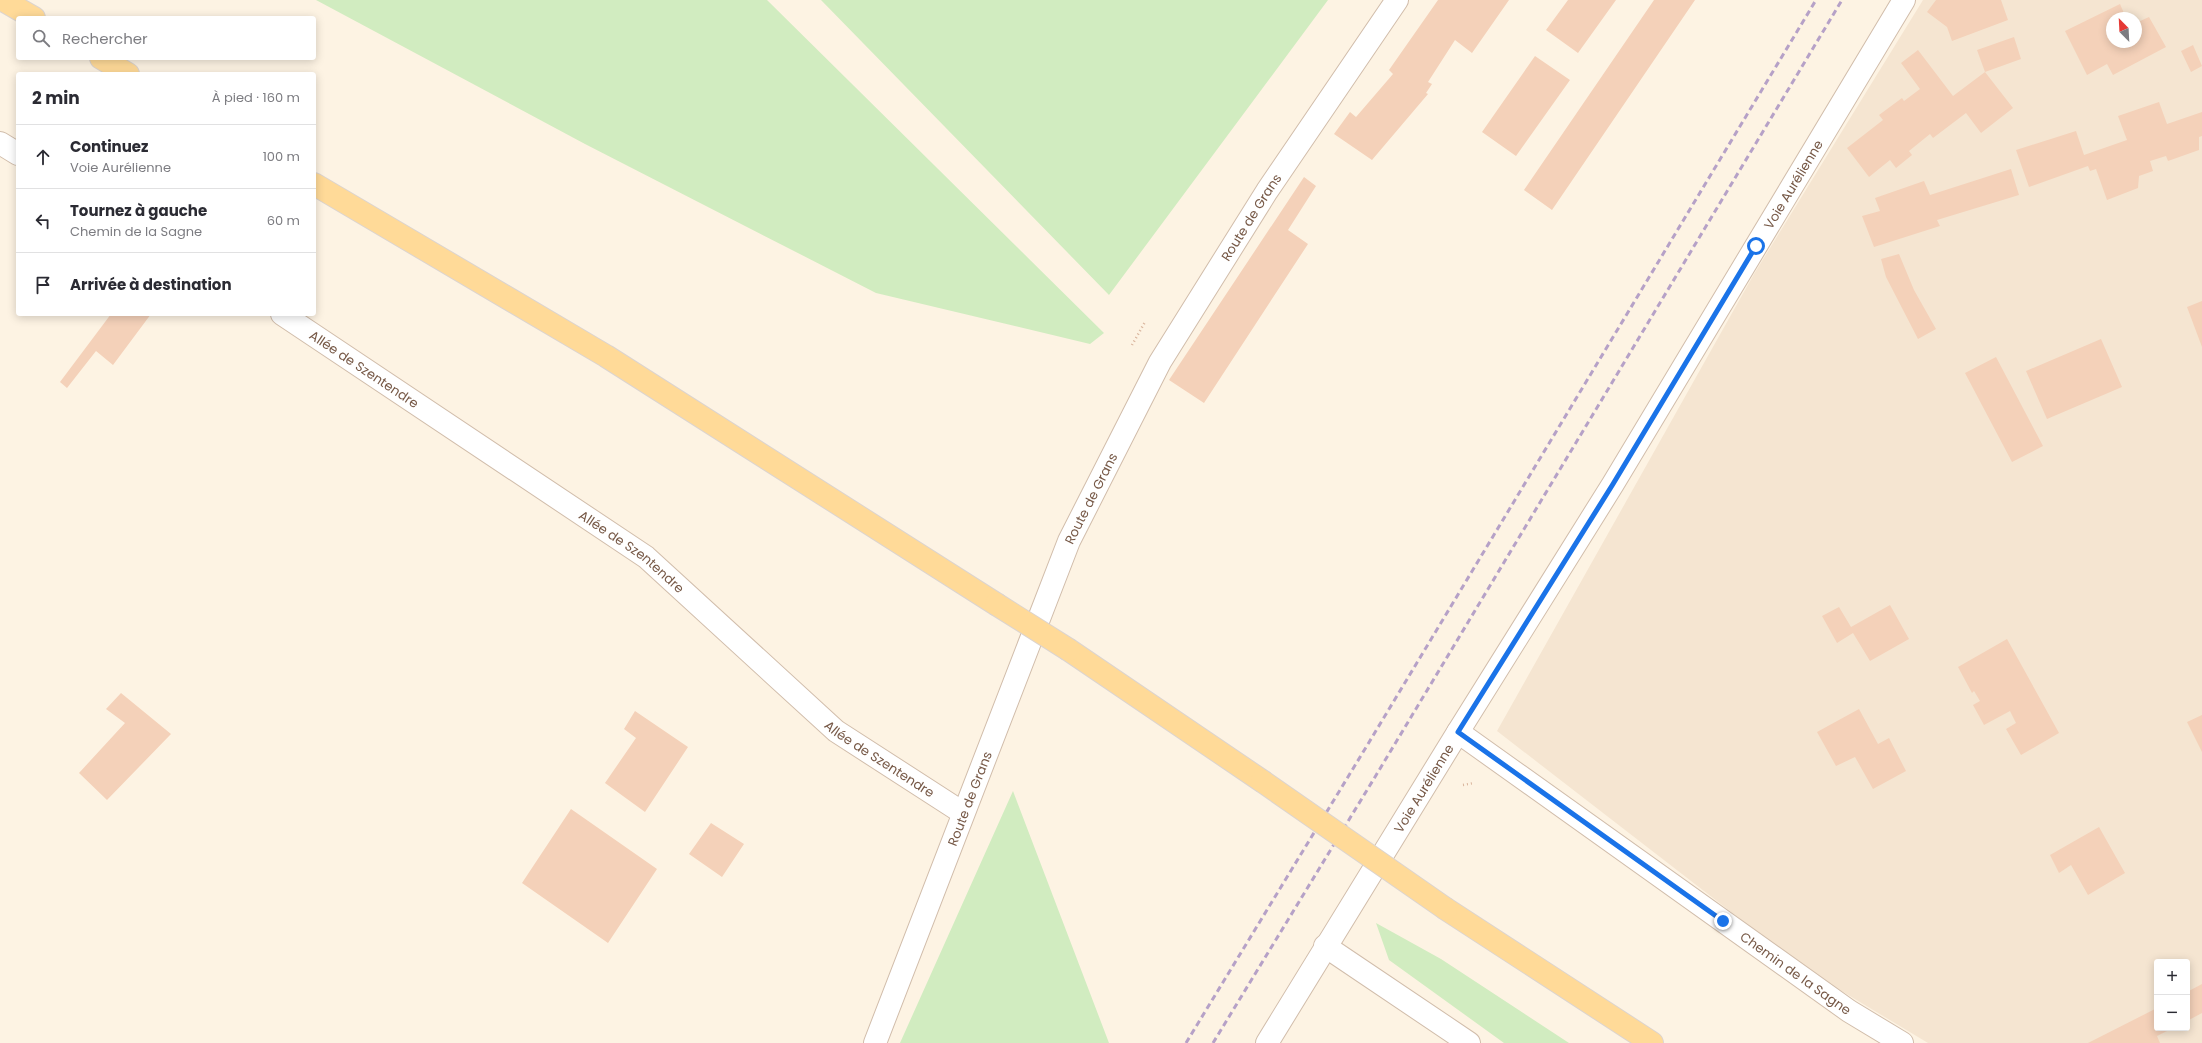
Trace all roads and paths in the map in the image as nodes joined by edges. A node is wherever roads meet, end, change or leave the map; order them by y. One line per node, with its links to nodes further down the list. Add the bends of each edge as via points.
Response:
1 (3, 0): 4 (main road)
2 (1397, 0): 14 (street, Route de Grans, via 1267,191 1160,362 1069,541)
3 (1904, 0): 11 (street, Voie Aurélienne, via 1613,484)
4 (31, 16)
5 (104, 60): 6 (main road)
6 (125, 72)
7 (0, 144): 8 (street)
8 (16, 153)
9 (316, 185): 19 (main road, bridge, via 606,356 1068,650 1446,909)
10 (285, 316): 14 (street, Allée de Szentendre, via 646,557 836,731)
11 (1458, 732): 15 (street, Voie Aurélienne); 20 (street, Chemin de la Sagne, via 1849,1011)
12 (1481, 782): 13 (path)
13 (1459, 786)
14 (963, 813): 16 (street, Route de Grans)
15 (1325, 946): 17 (street, Voie Aurélienne); 18 (street)
16 (875, 1043)
17 (1267, 1043)
18 (1469, 1043)
19 (1652, 1043)
20 (1902, 1043)

